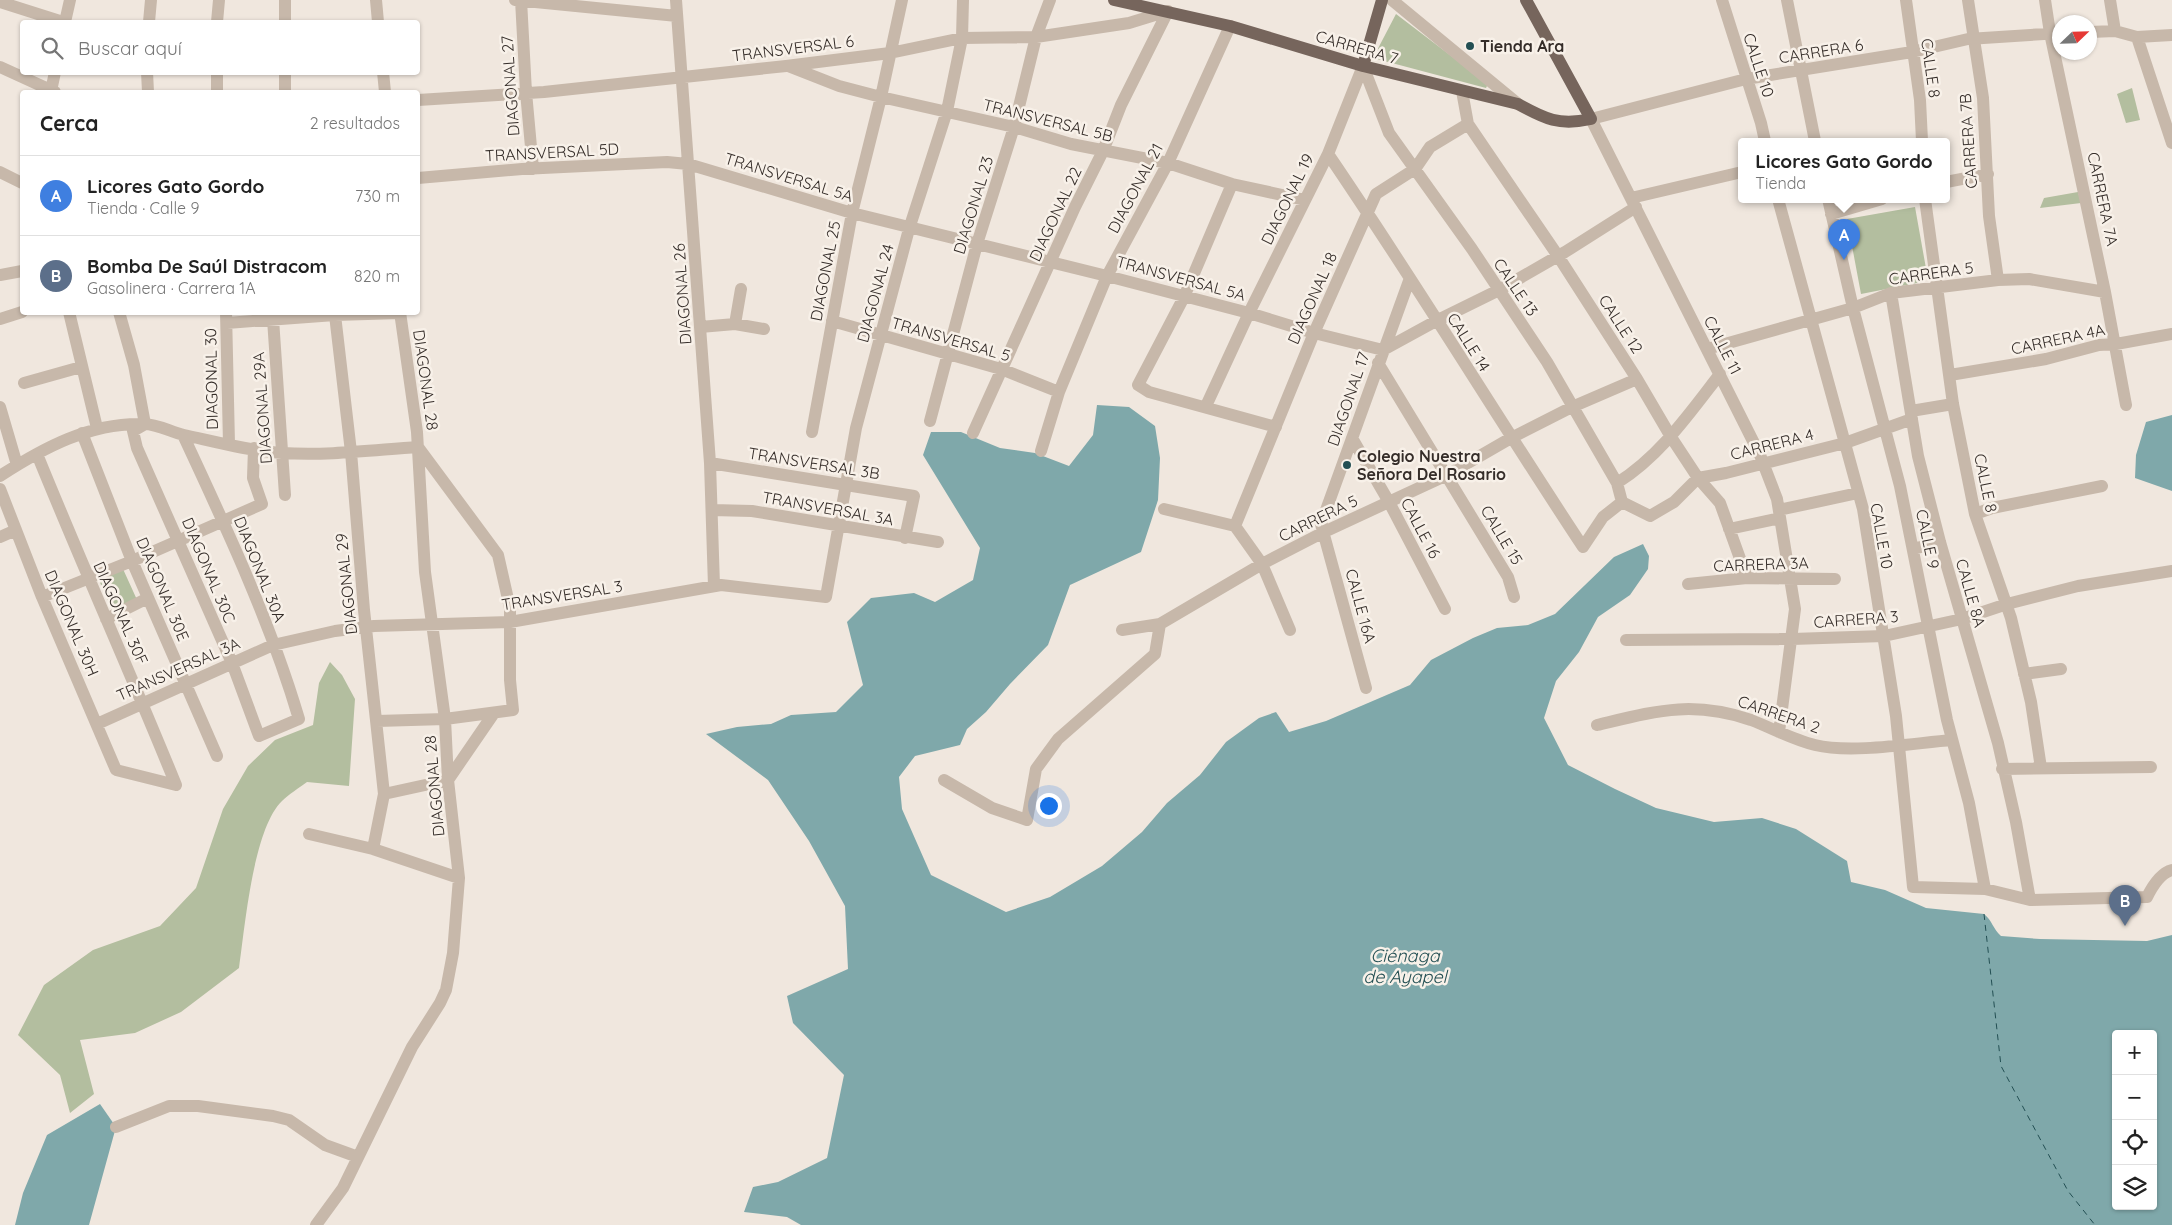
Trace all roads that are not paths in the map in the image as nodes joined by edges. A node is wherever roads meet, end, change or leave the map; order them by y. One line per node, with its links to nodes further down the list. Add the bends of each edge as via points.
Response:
1 (70, 0): 25 (street)
2 (151, 0): 26 (street)
3 (219, 0): 27 (street)
4 (285, 0): 28 (street)
5 (376, 0): 29 (street)
6 (519, 0): 23 (street); 61 (street, DIAGONAL 27)
7 (676, 0): 23 (street, DIAGONAL 26)
8 (902, 0): 41 (street, DIAGONAL 25)
9 (963, 0): 38 (street, DIAGONAL 24)
10 (1050, 0): 36 (street, DIAGONAL 23)
11 (1114, 0): 22 (main road, CARRERA 7)
12 (1382, 0): 44 (main road, DIAGONAL 19)
13 (1392, 0): 64 (street)
14 (1526, 0): 66 (main road, CALLE 11)
15 (1722, 0): 53 (street, CALLE 10)
16 (1788, 0): 46 (street)
17 (1906, 0): 40 (street, CALLE 8)
18 (1968, 0): 39 (street, CARRERA 7B)
19 (2045, 0): 30 (street, CARRERA 7A)
20 (2110, 0): 32 (street)
21 (0, 2): 24 (street)
22 (1168, 11): 31 (main road, CARRERA 7); 36 (street, TRANSVERSAL 6, via 1129,23); 73 (street, DIAGONAL 22, via 1121,105)
23 (678, 16): 52 (street, DIAGONAL 26)
24 (58, 20)
25 (65, 20)
26 (149, 20)
27 (217, 20)
28 (285, 20)
29 (378, 20)
30 (2052, 23)
31 (1230, 26): 44 (main road, CARRERA 7); 75 (street, DIAGONAL 21)
32 (2115, 31): 33 (street); 37 (street)
33 (2097, 32)
34 (2052, 33): 39 (street, CARRERA 6)
35 (2172, 35): 37 (street)
36 (1036, 37): 38 (street, TRANSVERSAL 6); 68 (street, DIAGONAL 23)
37 (2137, 37): 72 (street)
38 (962, 38): 41 (street, TRANSVERSAL 6); 65 (street, DIAGONAL 24)
39 (1973, 38): 40 (street, CARRERA 6); 81 (street, CARRERA 7B, via 1983,98)
40 (1912, 52): 46 (street, CARRERA 6); 71 (street, CALLE 8)
41 (890, 53): 43 (street, TRANSVERSAL 6); 62 (street, DIAGONAL 25)
42 (2060, 60): 107 (street, CARRERA 7A)
43 (786, 66): 52 (street, TRANSVERSAL 6); 62 (street, TRANSVERSAL 5B, via 839,86)
44 (1363, 66): 60 (main road, CARRERA 7); 74 (street, DIAGONAL 19); 78 (street, CALLE 13, via 1388,133)
45 (0, 67): 54 (street)
46 (1800, 71): 53 (street, CARRERA 6); 70 (street)
47 (55, 75): 55 (street)
48 (147, 75): 56 (street)
49 (217, 75): 57 (street)
50 (285, 75): 58 (street)
51 (383, 75): 59 (street)
52 (683, 77): 61 (street, TRANSVERSAL 6); 76 (street, DIAGONAL 26)
53 (1746, 79): 66 (street, CARRERA 6); 69 (street, CALLE 10)
54 (49, 90)
55 (53, 90)
56 (148, 90)
57 (218, 90)
58 (285, 90)
59 (385, 90)
60 (1462, 91): 64 (main road, CARRERA 7); 67 (street, CALLE 12)
61 (526, 92): 63 (street, TRANSVERSAL 6); 77 (street, DIAGONAL 27)
62 (881, 97): 65 (street, TRANSVERSAL 5B); 93 (street, DIAGONAL 25)
63 (420, 100)
64 (1518, 104): 66 (main road, CARRERA 7, via 1552,120 1571,123)
65 (947, 111): 68 (street, TRANSVERSAL 5B); 95 (street, DIAGONAL 24)
66 (1591, 119): 87 (street, CALLE 11)
67 (1468, 124): 78 (street, DIAGONAL 18, via 1430,147); 97 (street, CALLE 12)
68 (1014, 127): 73 (street, TRANSVERSAL 5B); 96 (street, DIAGONAL 23)
69 (1764, 138)
70 (1814, 138)
71 (1922, 138)
72 (2172, 144)
73 (1104, 151): 75 (street, TRANSVERSAL 5B); 98 (street, DIAGONAL 22)
74 (1328, 154): 86 (street, DIAGONAL 19); 92 (street, CALLE 14)
75 (1168, 163): 85 (street, TRANSVERSAL 5B); 101 (street, DIAGONAL 21)
76 (688, 164): 77 (street, TRANSVERSAL 5D, via 667,162); 93 (street, TRANSVERSAL 5A); 124 (street, DIAGONAL 26)
77 (533, 169): 82 (street, TRANSVERSAL 5D)
78 (1414, 169): 92 (street, DIAGONAL 18, via 1376,194); 106 (street, CALLE 13)
79 (0, 172): 84 (street)
80 (1738, 173): 87 (street)
81 (1988, 174): 83 (street); 103 (street, CARRERA 7B, via 1989,216)
82 (420, 178)
83 (1950, 181)
84 (20, 182)
85 (1232, 184): 86 (street, TRANSVERSAL 5B); 109 (street)
86 (1305, 200): 112 (street, DIAGONAL 19)
87 (1634, 202): 97 (street); 130 (street, CALLE 11)
88 (1779, 203): 120 (street, CALLE 10)
89 (1829, 203): 94 (street, CALLE 9)
90 (1869, 203): 94 (street)
91 (1927, 203): 105 (street, CALLE 8)
92 (1368, 213): 102 (street, CALLE 14); 126 (street, DIAGONAL 18)
93 (852, 214): 95 (street, TRANSVERSAL 5A); 122 (street, DIAGONAL 25)
94 (1832, 214): 110 (street, CALLE 9)
95 (909, 229): 96 (street, TRANSVERSAL 5A); 128 (street, DIAGONAL 24)
96 (977, 244): 98 (street, TRANSVERSAL 5A); 132 (street, DIAGONAL 23)
97 (1558, 256): 106 (street); 138 (street, CALLE 12)
98 (1050, 262): 101 (street, TRANSVERSAL 5A); 135 (street, DIAGONAL 22)
99 (20, 271): 100 (street)
100 (0, 275)
101 (1107, 276): 109 (street, TRANSVERSAL 5A); 140 (street, DIAGONAL 21)
102 (1410, 278): 121 (street, CALLE 14); 131 (street, DIAGONAL 17)
103 (1998, 280): 105 (street, CARRERA 5); 107 (street, CARRERA 5, via 2029,279)
104 (741, 289): 123 (street)
105 (1939, 289): 108 (street, CARRERA 5); 137 (street, CALLE 8)
106 (1499, 290): 121 (street); 145 (street, CALLE 13, via 1547,362)
107 (2105, 292): 129 (street, CARRERA 7A)
108 (1891, 293): 110 (street, CARRERA 5); 146 (street, CALLE 8A)
109 (1184, 297): 112 (street, TRANSVERSAL 5A); 143 (street, via 1138,385 1149,392)
110 (1853, 308): 120 (street, CARRERA 5); 151 (street, CALLE 9)
111 (20, 313): 119 (street)
112 (1249, 313): 126 (street, TRANSVERSAL 5A); 143 (street, DIAGONAL 19)
113 (70, 315): 134 (street)
114 (120, 315): 148 (street, via 134,365)
115 (335, 315): 117 (street); 164 (street, DIAGONAL 29)
116 (400, 315): 161 (street, DIAGONAL 28)
117 (279, 317): 118 (street); 165 (street, DIAGONAL 29A)
118 (226, 318): 160 (street, DIAGONAL 30)
119 (0, 319)
120 (1811, 319): 130 (street, CARRERA 5); 159 (street, CALLE 10)
121 (1436, 320): 131 (street); 158 (street, CALLE 14)
122 (832, 321): 128 (street, TRANSVERSAL 5); 152 (street, DIAGONAL 25)
123 (735, 324): 124 (street); 125 (street)
124 (700, 327): 167 (street, DIAGONAL 26)
125 (764, 329)
126 (1314, 333): 131 (street, TRANSVERSAL 5A); 149 (street, DIAGONAL 18)
127 (2172, 334): 129 (street, CARRERA 4A)
128 (880, 335): 132 (street, TRANSVERSAL 5); 174 (street, DIAGONAL 24, via 856,428)
129 (2116, 344): 137 (street, CARRERA 4A); 142 (street, CARRERA 7A)
130 (1707, 349): 136 (street, CALLE 11)
131 (1383, 350): 133 (street, DIAGONAL 17)
132 (947, 353): 135 (street, TRANSVERSAL 5); 147 (street, DIAGONAL 23)
133 (1378, 364): 157 (street, DIAGONAL 17); 170 (street, CALLE 15)
134 (81, 367): 139 (street); 150 (street)
135 (1001, 369): 140 (street, TRANSVERSAL 5); 154 (street, DIAGONAL 22)
136 (1720, 374): 156 (street); 168 (street, CALLE 11)
137 (1950, 376): 141 (street, CALLE 8)
138 (1637, 379): 145 (street, CARRERA 5); 156 (street, CALLE 12)
139 (24, 383)
140 (1059, 392): 163 (street, DIAGONAL 21)
141 (1954, 404): 146 (street, CARRERA 4); 184 (street, CALLE 8)
142 (2126, 405)
143 (1206, 406): 149 (street)
144 (0, 407): 169 (street)
145 (1572, 407): 158 (street, CARRERA 5); 173 (street, CALLE 13)
146 (1912, 415): 151 (street, CARRERA 4); 195 (street, CALLE 8A, via 1918,456)
147 (930, 421)
148 (145, 424): 150 (street); 155 (street); 193 (street, DIAGONAL 30C, via 133,431 137,448)
149 (1276, 427): 187 (street, DIAGONAL 18)
150 (97, 428): 153 (street)
151 (1885, 428): 159 (street, CARRERA 4); 196 (street, CALLE 9)
152 (812, 432)
153 (82, 433): 166 (street); 197 (street, DIAGONAL 30E)
154 (973, 433)
155 (183, 435): 160 (street); 185 (street, DIAGONAL 30A)
156 (1671, 437): 172 (street, CALLE 12); 173 (street, via 1633,473)
157 (1352, 438): 179 (street, CALLE 16); 190 (street, DIAGONAL 17, via 1321,524)
158 (1510, 438): 170 (street, CARRERA 5); 180 (street, CALLE 14, via 1583,547 1603,517)
159 (1845, 443): 168 (street, CARRERA 4); 177 (street, CALLE 10)
160 (229, 444): 162 (street)
161 (418, 447): 164 (street); 214 (street, via 498,555); 215 (street, DIAGONAL 28)
162 (254, 448): 165 (street); 185 (street, via 253,478 262,504)
163 (1041, 451)
164 (351, 452): 165 (street); 217 (street, DIAGONAL 29)
165 (281, 453): 178 (street, DIAGONAL 29A)
166 (37, 454): 169 (street); 201 (street, DIAGONAL 30F)
167 (710, 463): 174 (street, TRANSVERSAL 3B); 182 (street, DIAGONAL 26)
168 (1763, 463): 172 (street, CARRERA 4); 183 (street, CALLE 11)
169 (17, 465): 171 (street)
170 (1447, 475): 179 (street, CARRERA 5); 206 (street, CALLE 15, via 1508,577)
171 (0, 476)
172 (1698, 478): 180 (street, via 1674,502 1650,516); 188 (street, CALLE 12, via 1720,503)
173 (1617, 483): 180 (street, CALLE 13)
174 (846, 485): 186 (street, DIAGONAL 24); 192 (street, TRANSVERSAL 3B, via 914,496)
175 (2102, 486): 184 (street)
176 (0, 488): 189 (street, DIAGONAL 30H)
177 (1858, 493): 183 (street); 221 (street, CALLE 10)
178 (284, 496)
179 (1389, 502): 190 (street, CARRERA 5); 211 (street, CALLE 16)
180 (1622, 502)
181 (1164, 508): 187 (street)
182 (712, 510): 186 (street, TRANSVERSAL 3A, via 752,511); 205 (street, DIAGONAL 26)
183 (1780, 514): 188 (street); 202 (street, CALLE 11)
184 (1975, 514): 210 (street, CALLE 8)
185 (223, 522): 193 (street); 224 (street, DIAGONAL 30A)
186 (840, 524): 192 (street, TRANSVERSAL 3A); 208 (street, DIAGONAL 24)
187 (1235, 526): 198 (street)
188 (1729, 528): 200 (street, CALLE 12)
189 (16, 530): 191 (street); 207 (street, DIAGONAL 30H)
190 (1324, 532): 198 (street, CARRERA 5); 229 (street, CALLE 16A)
191 (0, 537)
192 (904, 538): 194 (street, TRANSVERSAL 3A)
193 (179, 541): 197 (street); 225 (street, DIAGONAL 30C)
194 (938, 542)
195 (1940, 542): 196 (street); 213 (street, CALLE 8A)
196 (1913, 549): 218 (street, CALLE 9)
197 (132, 562): 201 (street); 209 (street, DIAGONAL 30E)
198 (1262, 564): 216 (street, CARRERA 5); 220 (street)
199 (2172, 571): 210 (street, CARRERA 3, via 2078,586)
200 (1747, 578): 202 (street, CARRERA 3A); 204 (street, CARRERA 3A)
201 (88, 579): 207 (street); 212 (street, DIAGONAL 30F)
202 (1791, 579): 203 (street, CARRERA 3A); 222 (street, CALLE 11, via 1795,609)
203 (1835, 579)
204 (1688, 584)
205 (714, 586): 208 (street, TRANSVERSAL 3); 214 (street, TRANSVERSAL 3)
206 (1514, 596)
207 (42, 597): 234 (street, DIAGONAL 30H)
208 (826, 597)
209 (148, 598): 212 (street); 228 (street, DIAGONAL 30E)
210 (2007, 604): 213 (street, CARRERA 3); 227 (street, CALLE 8)
211 (1446, 609)
212 (106, 618): 230 (street, DIAGONAL 30F)
213 (1962, 619): 218 (street, CARRERA 3); 243 (street, CALLE 8A, via 1998,743)
214 (510, 622): 215 (street, TRANSVERSAL 3); 231 (street, via 510,680 514,710)
215 (432, 624): 217 (street, TRANSVERSAL 3); 232 (street, DIAGONAL 28)
216 (1160, 624): 219 (street, CARRERA 5); 246 (street, via 1155,654 1058,739 1036,769 1027,820 992,808)
217 (367, 627): 224 (street, TRANSVERSAL 3); 233 (street, DIAGONAL 29)
218 (1929, 627): 221 (street, CARRERA 3); 238 (street, CALLE 9)
219 (1122, 630)
220 (1290, 630)
221 (1884, 636): 222 (street, CARRERA 3); 239 (street, CALLE 10)
222 (1792, 639): 223 (street, CARRERA 3); 236 (street, CALLE 11)
223 (1626, 640)
224 (273, 645): 225 (street, TRANSVERSAL 3A); 237 (street, DIAGONAL 30A, via 299,719)
225 (232, 663): 228 (street, TRANSVERSAL 3A); 237 (street, DIAGONAL 30C)
226 (2061, 669): 227 (street)
227 (2024, 674): 241 (street, CALLE 8)
228 (186, 684): 230 (street, TRANSVERSAL 3A); 240 (street, DIAGONAL 30E)
229 (1366, 688)
230 (143, 703): 234 (street, TRANSVERSAL 3A); 244 (street, DIAGONAL 30F, via 176,785)
231 (494, 713): 232 (street); 245 (street)
232 (445, 719): 233 (street); 245 (street, DIAGONAL 28)
233 (377, 721): 247 (street, DIAGONAL 29)
234 (97, 724): 244 (street, DIAGONAL 30H)
235 (1598, 725): 236 (street, CARRERA 2, via 1663,710 1708,709)
236 (1779, 732): 239 (street, CARRERA 2, via 1816,746 1857,748)
237 (259, 736)
238 (1952, 740): 239 (street, CARRERA 2); 252 (street, CALLE 9, via 1969,803)
239 (1900, 744): 252 (street, CALLE 10, via 1913,887)
240 (217, 756)
241 (2041, 768): 242 (street); 243 (street)
242 (2151, 768)
243 (2002, 769): 253 (street, CALLE 8A, via 2016,822)
244 (116, 770)
245 (448, 780): 247 (street); 251 (street, DIAGONAL 28)
246 (944, 780)
247 (384, 794): 249 (street, DIAGONAL 29)
248 (309, 834): 249 (street)
249 (373, 849): 251 (street)
250 (2172, 870): 253 (street, via 2166,872 2147,897)
251 (459, 878): 255 (street, DIAGONAL 28, via 453,953 446,990 412,1047)
252 (1985, 889): 253 (street)
253 (2030, 900)
254 (116, 1127): 255 (street, via 169,1106 273,1116 289,1120 325,1145)
255 (358, 1157): 256 (street, DIAGONAL 28, via 343,1188)
256 (316, 1225)

